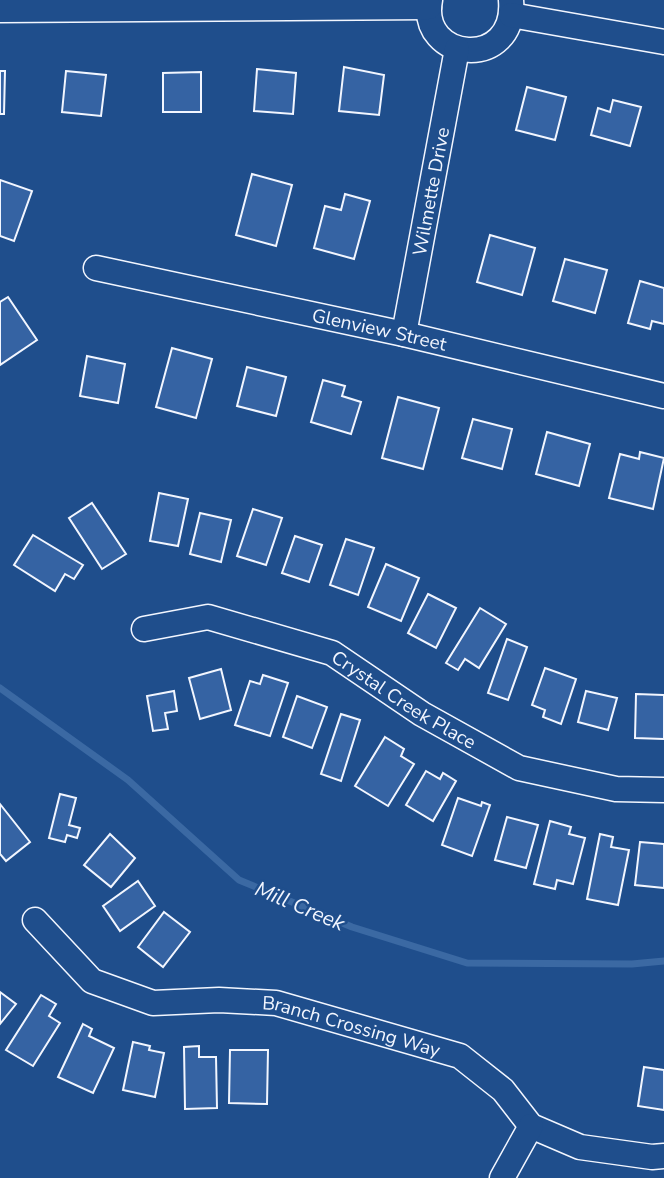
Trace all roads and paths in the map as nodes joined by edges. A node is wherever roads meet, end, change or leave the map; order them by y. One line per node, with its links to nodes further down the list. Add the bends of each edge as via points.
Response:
1 (430, 3): 3 (street); 5 (street, via 436,33)
2 (511, 8): 4 (street); 5 (street, via 508,27 492,45)
3 (0, 10)
4 (664, 42)
5 (457, 49): 7 (street, Wilmette Drive)
6 (96, 268): 7 (street, Glenview Street)
7 (404, 334): 8 (street, Glenview Street)
8 (664, 396)
9 (144, 629): 10 (street, Crystal Creek Place, via 208,617 332,653 422,714 519,768 615,789)
10 (664, 790)
11 (35, 920): 12 (street, Branch Crossing Way, via 92,981 153,1003 275,1003 460,1056 503,1090)
12 (531, 1126): 13 (street, Branch Crossing Way, via 580,1147); 14 (street)
13 (664, 1156)
14 (502, 1178)

